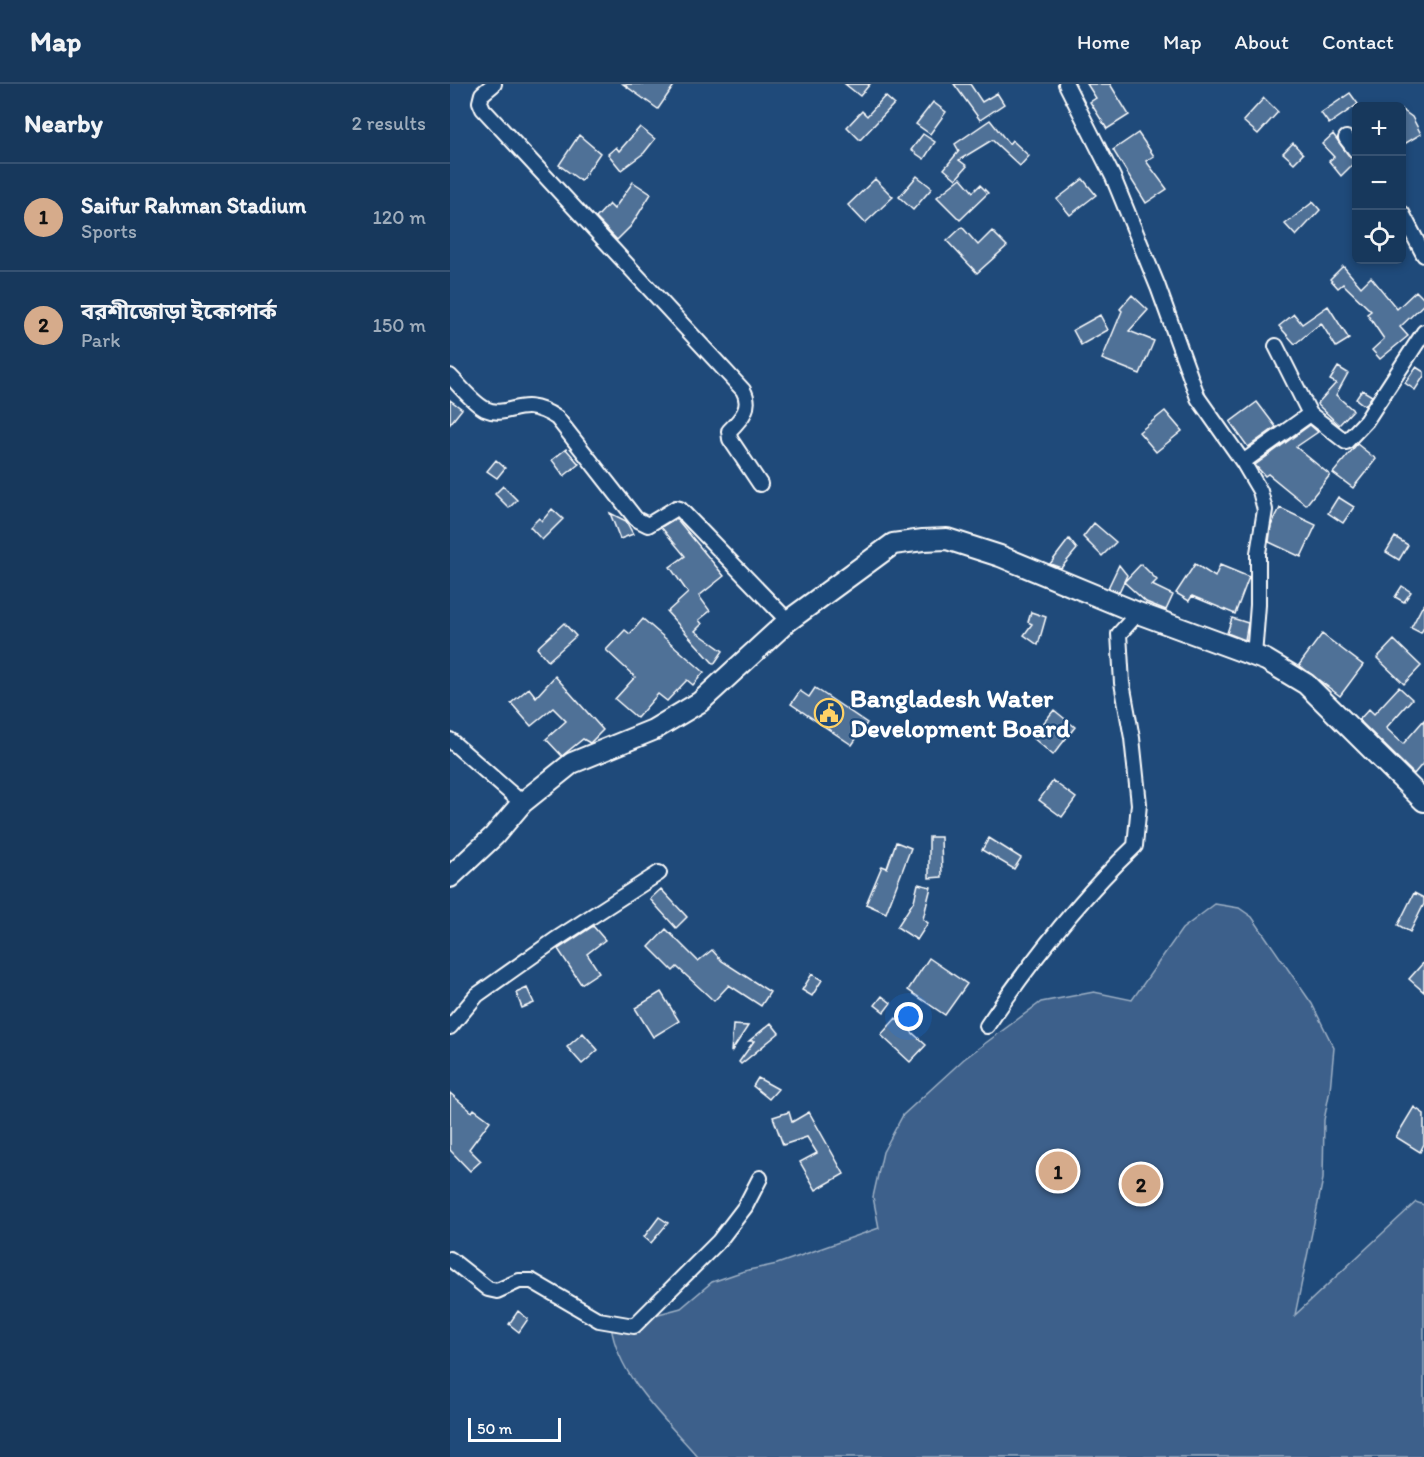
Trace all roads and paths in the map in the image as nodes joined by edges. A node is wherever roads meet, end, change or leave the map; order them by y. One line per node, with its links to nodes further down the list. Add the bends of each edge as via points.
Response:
1 (494, 84): 12 (street, via 482,94 483,109 743,390 748,398 747,411 729,431 730,439)
2 (1066, 84): 11 (street, via 1113,177 1198,398)
3 (1346, 138): 4 (street)
4 (1352, 146)
5 (1406, 222): 6 (street)
6 (1424, 255)
7 (1424, 332): 10 (street, via 1366,421 1346,442)
8 (1275, 346): 10 (street)
9 (450, 376): 14 (street, via 485,409 500,412 528,405 557,418 636,519 648,525 680,508)
10 (1310, 414): 11 (street)
11 (1244, 462): 15 (street, via 1260,491 1264,510)
12 (760, 484)
13 (1138, 613): 14 (highway, via 1000,556 947,539 893,544); 15 (highway); 21 (street, via 1119,634 1139,804 1135,846 1099,880 1055,933)
14 (788, 621): 18 (highway, via 700,702 652,730 572,763)
15 (1254, 656): 17 (highway, via 1306,684)
16 (450, 740): 18 (street)
17 (1424, 801)
18 (522, 803): 20 (highway)
19 (659, 873): 22 (street, via 477,995)
20 (450, 877)
21 (987, 1026)
22 (450, 1027)
23 (760, 1178): 24 (street, via 745,1208 719,1241 634,1326 599,1320 532,1281 519,1281 497,1291 488,1289)
24 (450, 1259)

